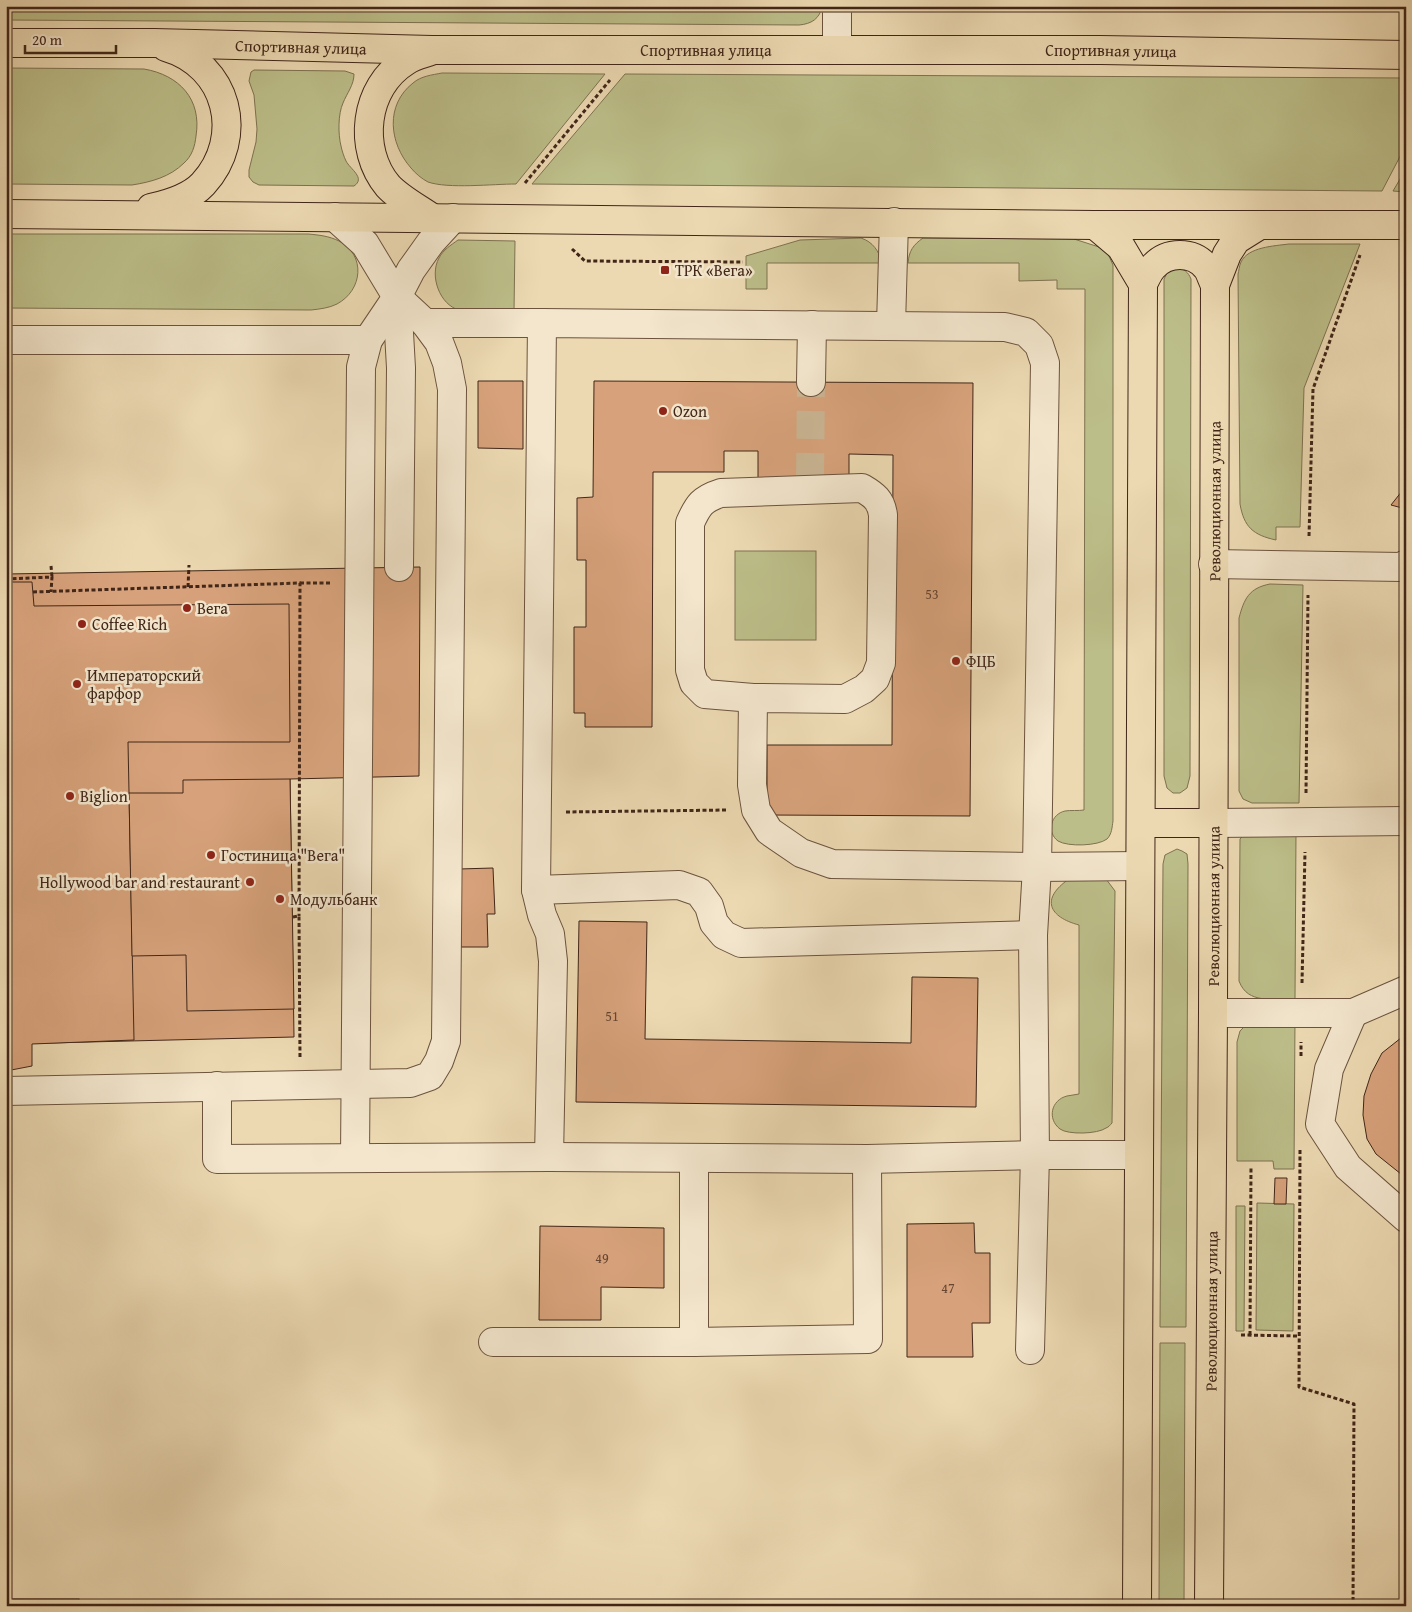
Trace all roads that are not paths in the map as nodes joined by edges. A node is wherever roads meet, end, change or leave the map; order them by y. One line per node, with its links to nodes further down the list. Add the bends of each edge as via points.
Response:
1 (837, 6): 4 (street)
2 (6, 43): 3 (main road, Спортивная улица)
3 (154, 43): 5 (main road, Спортивная улица); 8 (main road, via 181,51 204,68 220,92 227,116 226,142 217,165 202,185 181,199)
4 (837, 49): 5 (main road, Спортивная улица); 6 (main road, Спортивная улица)
5 (432, 50): 10 (main road, via 406,61 385,80 372,106 368,134 374,162 389,186)
6 (1406, 55)
7 (6, 214): 8 (main road)
8 (116, 215): 9 (main road)
9 (335, 217): 10 (main road); 17 (street, via 365,244)
10 (443, 218): 11 (main road); 17 (street)
11 (894, 222): 12 (main road); 21 (street)
12 (1095, 225): 13 (main road); 15 (main road, via 1121,247)
13 (1260, 225): 14 (main road); 16 (main road, Революционная улица, via 1236,240 1226,254)
14 (1406, 225)
15 (1143, 284): 16 (main road, via 1154,266 1168,256 1182,254 1206,267); 30 (main road)
16 (1214, 285): 25 (main road, Революционная улица)
17 (398, 297): 18 (street); 23 (street); 27 (street, via 401,368)
18 (425, 323): 19 (street); 39 (street, via 439,342 452,389 446,1041 430,1076 410,1083)
19 (542, 323): 20 (street); 34 (street)
20 (812, 325): 21 (street); 24 (street)
21 (891, 325): 33 (street, via 1005,327 1026,332 1039,345 1045,363)
22 (6, 340): 23 (street)
23 (368, 340): 39 (street, via 361,367)
24 (811, 382)
25 (1213, 564): 26 (street, via 1402,567); 31 (main road, Революционная улица)
26 (1406, 564)
27 (399, 568)
28 (753, 698): 28 (street, via 705,694 694,683 690,670 690,522 697,507 707,497 721,493 809,485 862,488 882,505 883,515 881,663 875,679 864,689 845,698); 33 (street, via 752,785 756,810 769,831 801,853 832,864)
29 (1406, 821): 31 (street)
30 (1140, 823): 31 (main road); 32 (main road)
31 (1213, 823): 37 (main road, Революционная улица)
32 (1140, 866): 33 (street); 43 (main road)
33 (1037, 867): 35 (street)
34 (536, 890): 35 (street, via 679,885 699,892 724,935 741,943); 44 (street, via 550,934 552,961)
35 (1032, 936): 42 (street)
36 (1406, 990): 38 (street)
37 (1213, 1013): 38 (street); 53 (main road, Революционная улица)
38 (1353, 1013): 48 (street, via 1329,1069 1320,1124 1348,1167)
39 (355, 1083): 40 (street); 45 (street)
40 (217, 1086): 41 (street); 45 (street, via 217,1159)
41 (6, 1090)
42 (1036, 1155): 43 (street); 47 (street); 51 (street)
43 (1138, 1155): 52 (main road)
44 (549, 1157): 45 (street); 46 (street)
45 (355, 1158)
46 (694, 1159): 47 (street); 50 (street)
47 (867, 1159): 50 (street, via 868,1339)
48 (1406, 1218)
49 (493, 1342): 50 (street)
50 (694, 1342)
51 (1030, 1350)
52 (1137, 1606)
53 (1209, 1606)

